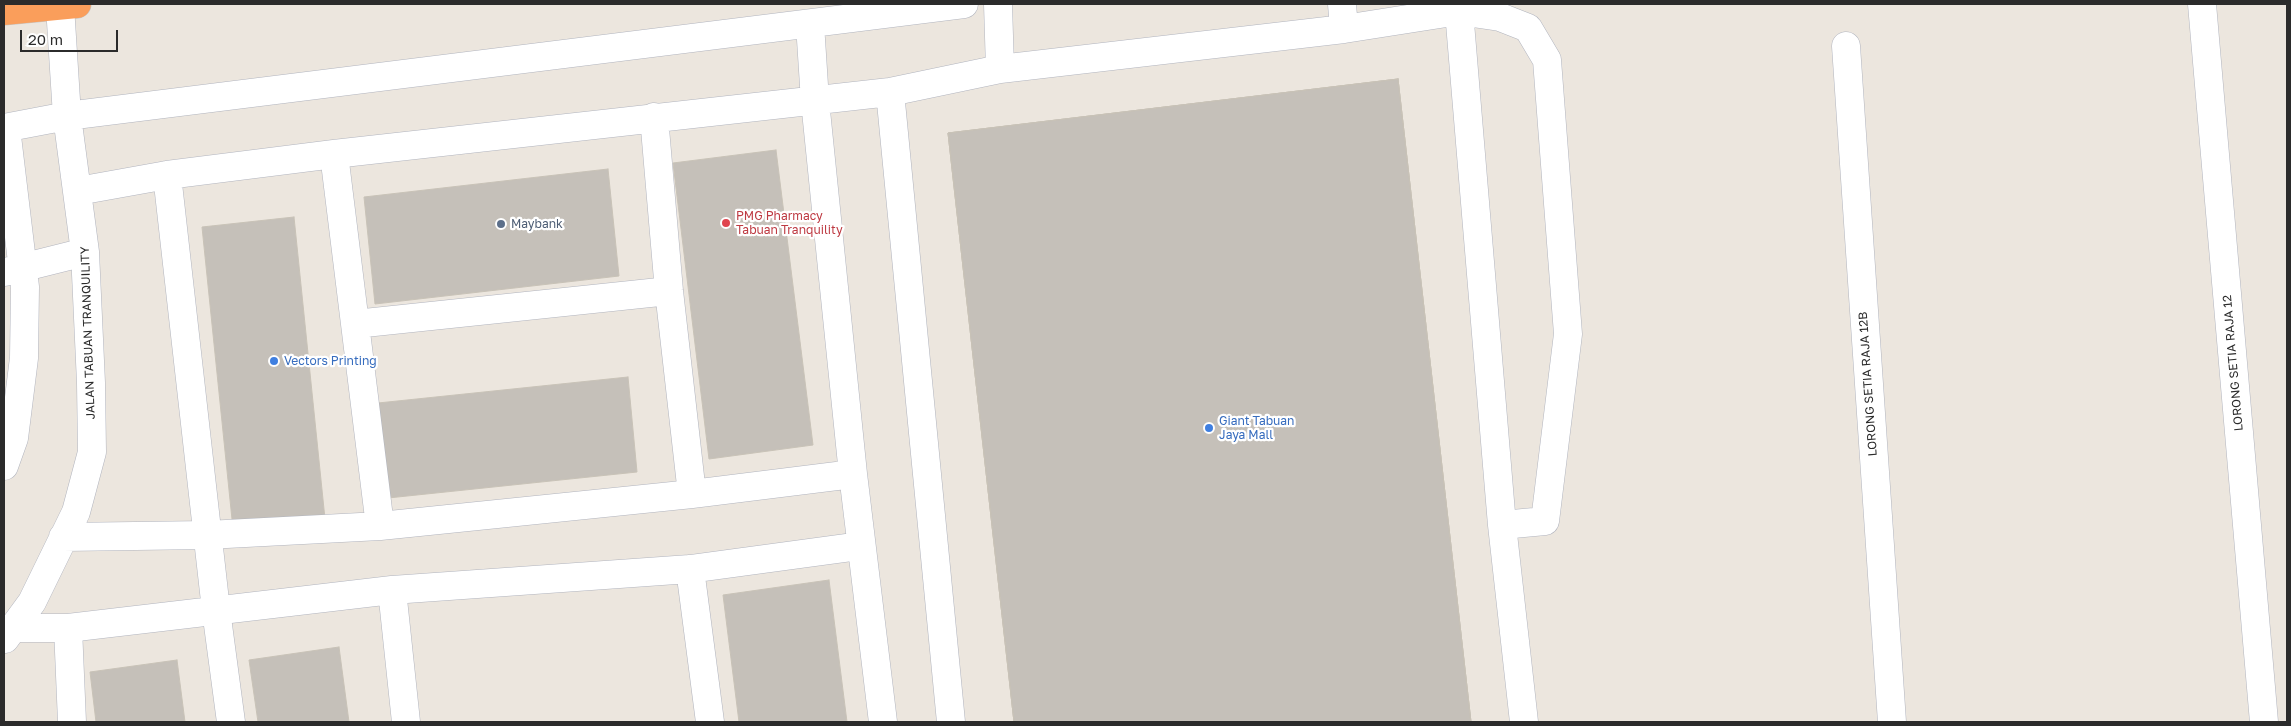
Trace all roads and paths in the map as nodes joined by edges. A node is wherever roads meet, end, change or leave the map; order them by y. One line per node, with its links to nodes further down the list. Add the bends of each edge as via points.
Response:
1 (964, 4): 8 (street)
2 (998, 4): 10 (street)
3 (2202, 4): 44 (street, LORONG SETIA RAJA 12)
4 (68, 5): 6 (highway); 13 (street, JALAN TABUAN TRANQUILITY)
5 (1458, 10): 7 (street); 26 (street); 26 (street, via 1500,17 1528,28 1547,60 1568,334 1545,521)
6 (4, 11)
7 (1343, 16): 10 (street)
8 (810, 24): 12 (street); 13 (street)
9 (1846, 46): 43 (street, LORONG SETIA RAJA 12B)
10 (1000, 69): 11 (street)
11 (890, 92): 12 (street); 41 (street)
12 (815, 101): 14 (street); 24 (street)
13 (67, 116): 15 (street); 18 (street, JALAN TABUAN TRANQUILITY)
14 (654, 117): 16 (street); 21 (street)
15 (5, 128): 20 (street)
16 (334, 154): 17 (street); 22 (street)
17 (167, 175): 18 (street); 28 (street)
18 (78, 191): 19 (street, JALAN TABUAN TRANQUILITY)
19 (86, 252): 20 (street); 29 (street, JALAN TABUAN TRANQUILITY, via 92,452 76,512)
20 (13, 270): 23 (street, via 25,287 24,358 14,438)
21 (669, 291): 22 (street); 25 (street)
22 (355, 324): 27 (street)
23 (4, 466)
24 (853, 474): 25 (street); 30 (street)
25 (692, 494): 27 (street)
26 (1502, 525): 42 (street)
27 (380, 526): 28 (street)
28 (207, 535): 29 (street); 33 (street)
29 (62, 537): 35 (street, JALAN TABUAN TRANQUILITY, via 32,602)
30 (860, 546): 31 (street); 40 (street)
31 (690, 569): 32 (street); 39 (street)
32 (392, 590): 33 (street); 38 (street)
33 (216, 610): 34 (street); 37 (street)
34 (68, 628): 35 (street); 36 (street)
35 (9, 635)
36 (72, 722)
37 (231, 722)
38 (406, 722)
39 (710, 722)
40 (883, 722)
41 (951, 722)
42 (1524, 722)
43 (1892, 722)
44 (2264, 722)

